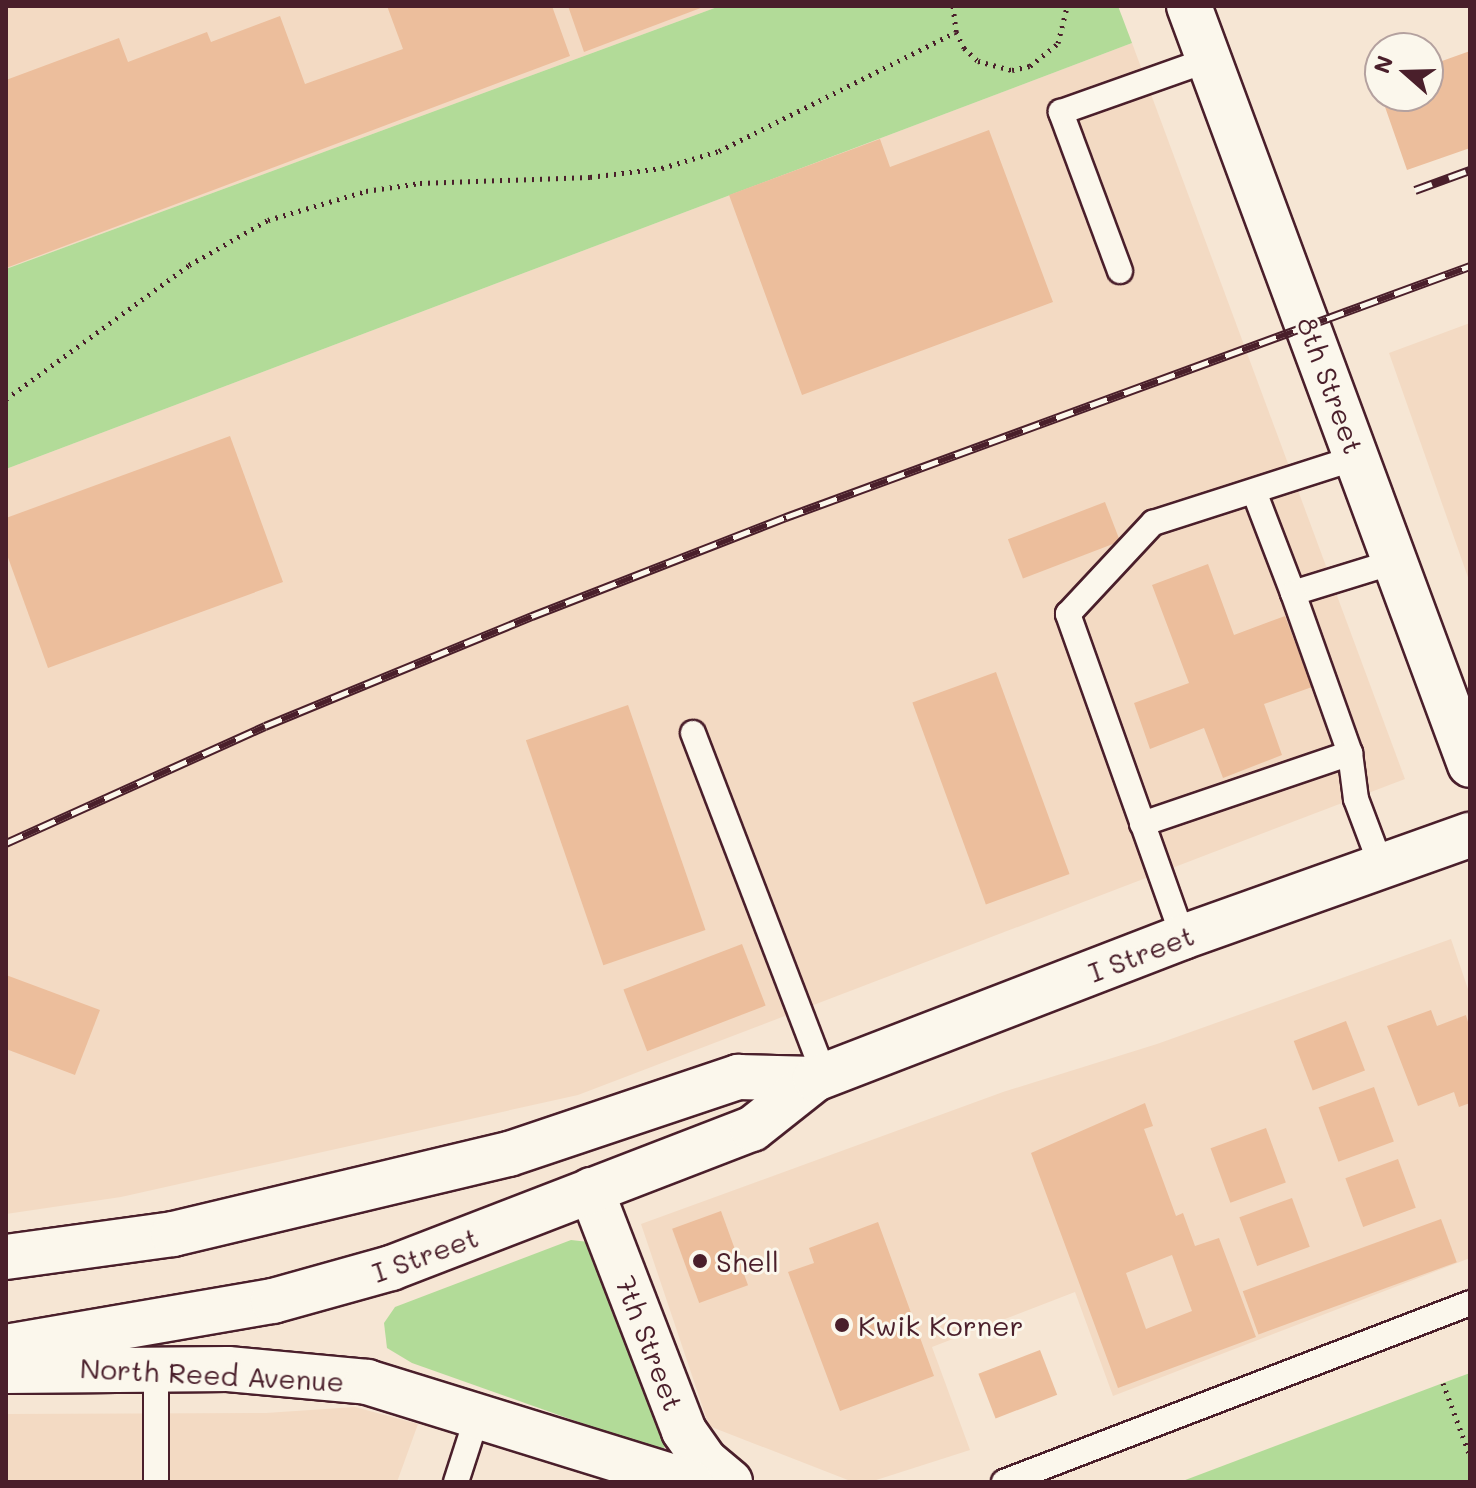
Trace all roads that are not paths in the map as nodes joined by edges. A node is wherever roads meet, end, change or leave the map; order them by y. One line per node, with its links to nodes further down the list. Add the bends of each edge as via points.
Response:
1 (1189, 6): 2 (main road, 8th Street)
2 (1208, 60): 3 (lane, via 1061,112); 4 (main road, 8th Street)
3 (1120, 271)
4 (1358, 457): 5 (lane); 6 (main road, 8th Street)
5 (1255, 494): 7 (lane); 11 (lane, via 1153,523 1068,614)
6 (1394, 562): 7 (lane); 10 (main road, 8th Street)
7 (1293, 593): 9 (lane)
8 (693, 733): 15 (lane)
9 (1350, 753): 11 (lane); 13 (lane, via 1356,799)
10 (1470, 765)
11 (1142, 824): 14 (lane)
12 (1470, 835): 13 (main road, I Street)
13 (1381, 865): 14 (main road, I Street)
14 (1183, 937): 15 (main road, I Street)
15 (820, 1077): 16 (main road, I Street, via 752,1129); 17 (main road, I Street, via 738,1077 509,1154 173,1234)
16 (591, 1190): 19 (main road, I Street, via 450,1247 332,1286); 26 (main road, 7th Street, via 684,1431 704,1460)
17 (6, 1257)
18 (1470, 1303): 27 (lane)
19 (6, 1347)
20 (156, 1367): 21 (main road, North Reed Avenue); 22 (main road, North Reed Avenue, via 367,1382); 23 (lane)
21 (6, 1371)
22 (478, 1414): 24 (lane); 25 (main road, North Reed Avenue)
23 (156, 1482)
24 (456, 1482)
25 (690, 1482)
26 (730, 1482)
27 (1004, 1482)

